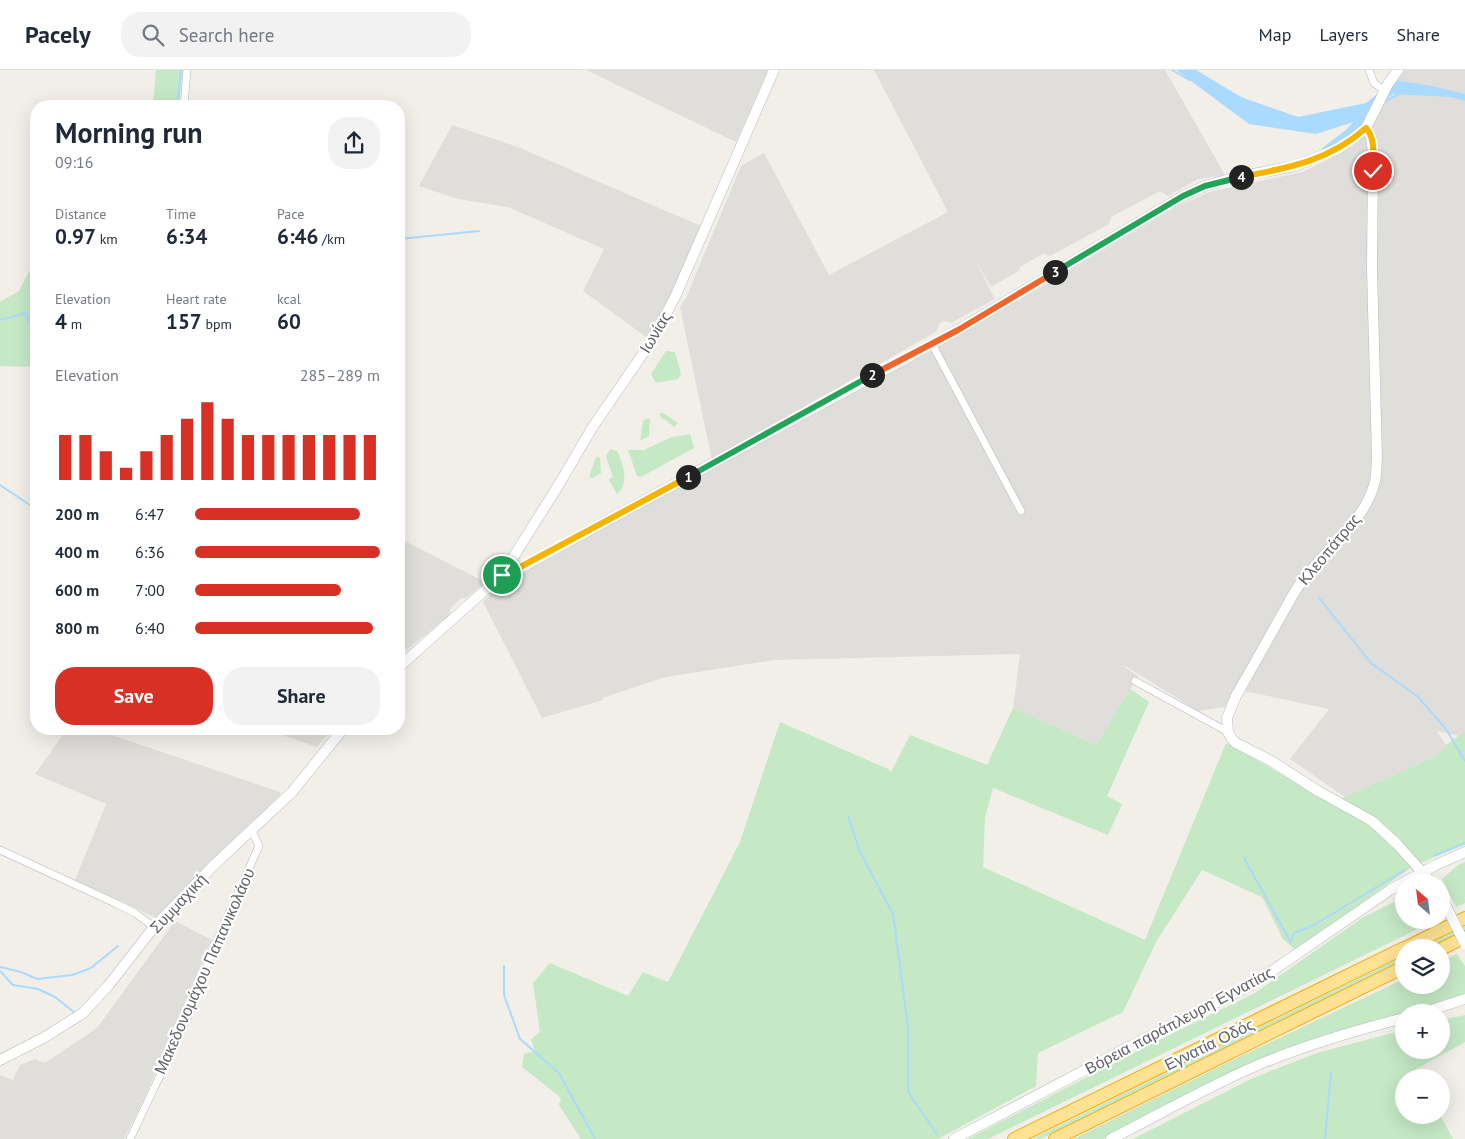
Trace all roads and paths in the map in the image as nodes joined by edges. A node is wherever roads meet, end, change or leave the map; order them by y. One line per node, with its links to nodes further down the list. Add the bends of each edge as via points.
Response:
1 (187, 70): 6 (street)
2 (774, 70): 10 (street, Ιωνίας, via 676,295 653,339 592,428)
3 (1369, 70): 5 (street, via 1374,83)
4 (1398, 70): 5 (street)
5 (1385, 91): 7 (street)
6 (184, 100)
7 (1366, 128): 8 (street, via 1343,146 1323,156 1290,167 1205,186 1183,196); 15 (street, Κλεοπάτρας, via 1373,153 1375,482 1357,518 1294,593 1232,705 1226,722)
8 (932, 344): 9 (street); 11 (street)
9 (1021, 511)
10 (514, 555): 11 (street); 12 (street, Ιωνίας)
11 (522, 566): 12 (street)
12 (502, 575): 13 (street)
13 (405, 662)
14 (1135, 681): 15 (street)
15 (1228, 732): 20 (street, via 1236,743 1372,821)
16 (338, 735): 17 (street, Συμμαχική, via 300,784)
17 (252, 831): 23 (street, Συμμαχική); 34 (street, Μακεδονομάχου Παπανικολάου, via 259,846 214,947 186,1021)
18 (0, 850): 23 (street, via 115,903)
19 (1465, 852): 20 (street, Βόρεια παράπλευρη Εγνατίας)
20 (1422, 872): 35 (street, Βόρεια παράπλευρη Εγνατίας, via 1253,984)
21 (1450, 916): 27 (street, bridge)
22 (1465, 918): 25 (highway, Εγνατία Οδός)
23 (154, 927): 33 (street, Συμμαχική, via 83,1013)
24 (1465, 937): 26 (highway)
25 (1422, 939)
26 (1450, 944)
27 (1465, 944)
28 (1395, 952): 36 (highway, Εγνατία Οδός)
29 (1395, 972): 37 (highway, Εγνατία Οδός)
30 (1462, 1001): 31 (street)
31 (1450, 1005)
32 (1395, 1021): 38 (street, via 1265,1062)
33 (0, 1060)
34 (130, 1139)
35 (954, 1139)
36 (1014, 1139)
37 (1055, 1139)
38 (1111, 1139)

